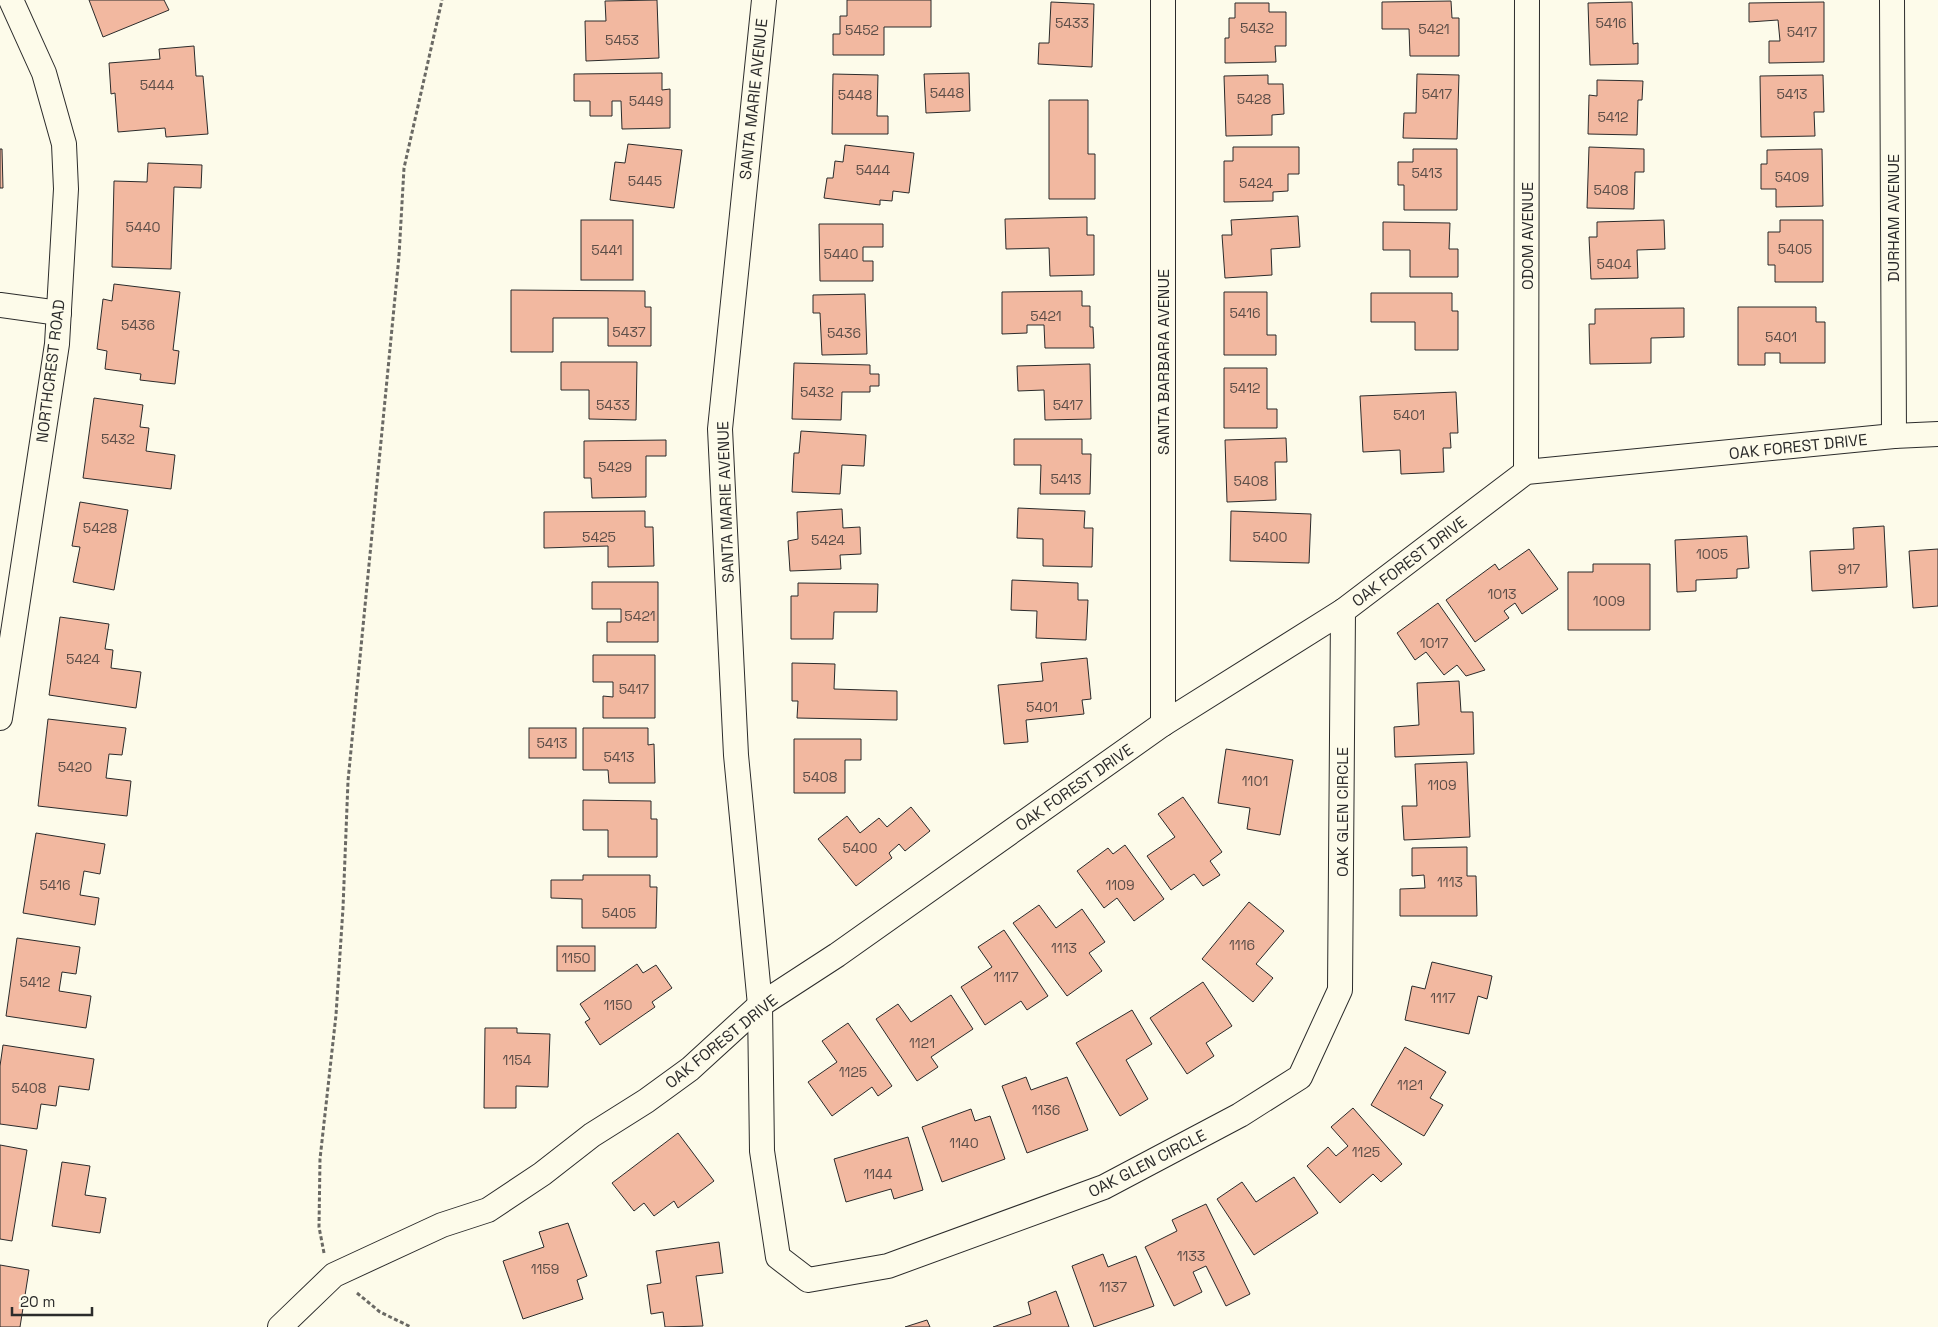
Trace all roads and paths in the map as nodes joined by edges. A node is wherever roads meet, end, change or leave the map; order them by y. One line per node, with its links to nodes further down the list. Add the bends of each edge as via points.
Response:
1 (11, 0): 8 (street, NORTHCREST ROAD, via 44,72 64,144 66,189)
2 (442, 0): 16 (path, via 404,168 398,266 348,781 336,1005 320,1159 319,1228)
3 (764, 0): 15 (street, SANTA MARIE AVENUE, via 720,429 736,755)
4 (1162, 0): 14 (street, SANTA BARBARA AVENUE)
5 (1527, 0): 11 (street, ODOM AVENUE)
6 (1892, 0): 10 (street, DURHAM AVENUE)
7 (0, 305): 8 (street)
8 (59, 313): 13 (street, NORTHCREST ROAD)
9 (1938, 434): 10 (street, OAK FOREST DRIVE)
10 (1894, 436): 11 (street, OAK FOREST DRIVE)
11 (1526, 472): 12 (street, OAK FOREST DRIVE)
12 (1343, 611): 14 (street, OAK FOREST DRIVE); 15 (street, OAK GLEN CIRCLE, via 1340,990 1300,1077 1240,1115 1104,1187 888,1266 808,1280 778,1257 762,1151)
13 (0, 718)
14 (1163, 724): 15 (street, OAK FOREST DRIVE, via 837,955)
15 (760, 1005): 18 (street, OAK FOREST DRIVE, via 690,1069 592,1135 542,1174 488,1210 442,1225 334,1275)
16 (325, 1259)
17 (353, 1290): 19 (path, via 380,1312)
18 (280, 1327)
19 (411, 1327)

